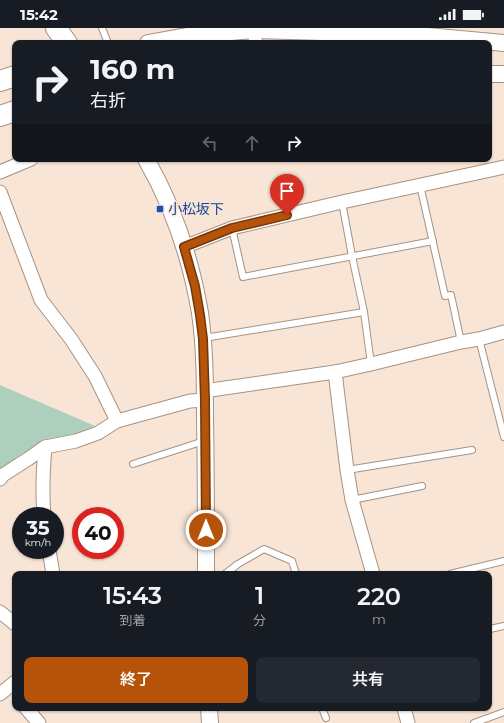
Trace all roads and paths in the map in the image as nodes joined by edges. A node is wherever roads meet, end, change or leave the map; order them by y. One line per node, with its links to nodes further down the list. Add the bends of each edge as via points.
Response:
1 (56, 28): 5 (main road)
2 (102, 28): 6 (lane)
3 (418, 32): 4 (street, via 290,31); 8 (street)
4 (254, 34): 7 (street, via 187,36)
5 (65, 40)
6 (107, 40)
7 (165, 40)
8 (484, 40)
9 (12, 77): 10 (main road)
10 (0, 81)
11 (12, 112): 12 (main road)
12 (0, 116)
13 (24, 162): 16 (street)
14 (148, 162): 22 (street, via 170,207)
15 (504, 167): 17 (street)
16 (0, 172)
17 (420, 185): 19 (street); 21 (lane)
18 (0, 192): 32 (street, via 41,300 95,376)
19 (342, 202): 20 (street); 23 (lane)
20 (232, 228): 22 (street); 23 (lane, via 243,277)
21 (433, 241): 23 (lane); 28 (lane, via 445,296 451,295)
22 (184, 247): 26 (street, via 195,286)
23 (352, 256): 24 (lane)
24 (364, 312): 26 (lane); 29 (lane)
25 (504, 332): 27 (street)
26 (203, 339): 31 (street)
27 (479, 339): 28 (street); 33 (lane)
28 (461, 342): 29 (street)
29 (371, 364): 30 (street)
30 (335, 372): 31 (street); 38 (street)
31 (205, 395): 32 (street); 34 (street)
32 (117, 420): 35 (street, via 98,433 76,441)
33 (504, 437)
34 (205, 441): 37 (lane); 46 (street)
35 (45, 446): 39 (street); 42 (street)
36 (472, 450): 38 (lane)
37 (133, 464)
38 (346, 470): 41 (street)
39 (0, 479)
40 (422, 486): 41 (lane)
41 (352, 500): 49 (street)
42 (43, 507)
43 (50, 559): 45 (street)
44 (504, 561): 50 (lane)
45 (52, 571)
46 (206, 571)
47 (229, 571): 48 (lane, via 264,549 292,561)
48 (295, 571)
49 (372, 571)
50 (462, 571)
51 (0, 612): 52 (street)
52 (12, 622)
53 (504, 626): 54 (lane)
54 (492, 629)
55 (29, 711): 61 (street)
56 (209, 711): 62 (street)
57 (323, 711): 60 (lane)
58 (405, 711): 63 (street)
59 (504, 712): 64 (lane)
60 (326, 718)
61 (39, 723)
62 (210, 723)
63 (408, 723)
64 (474, 723)

